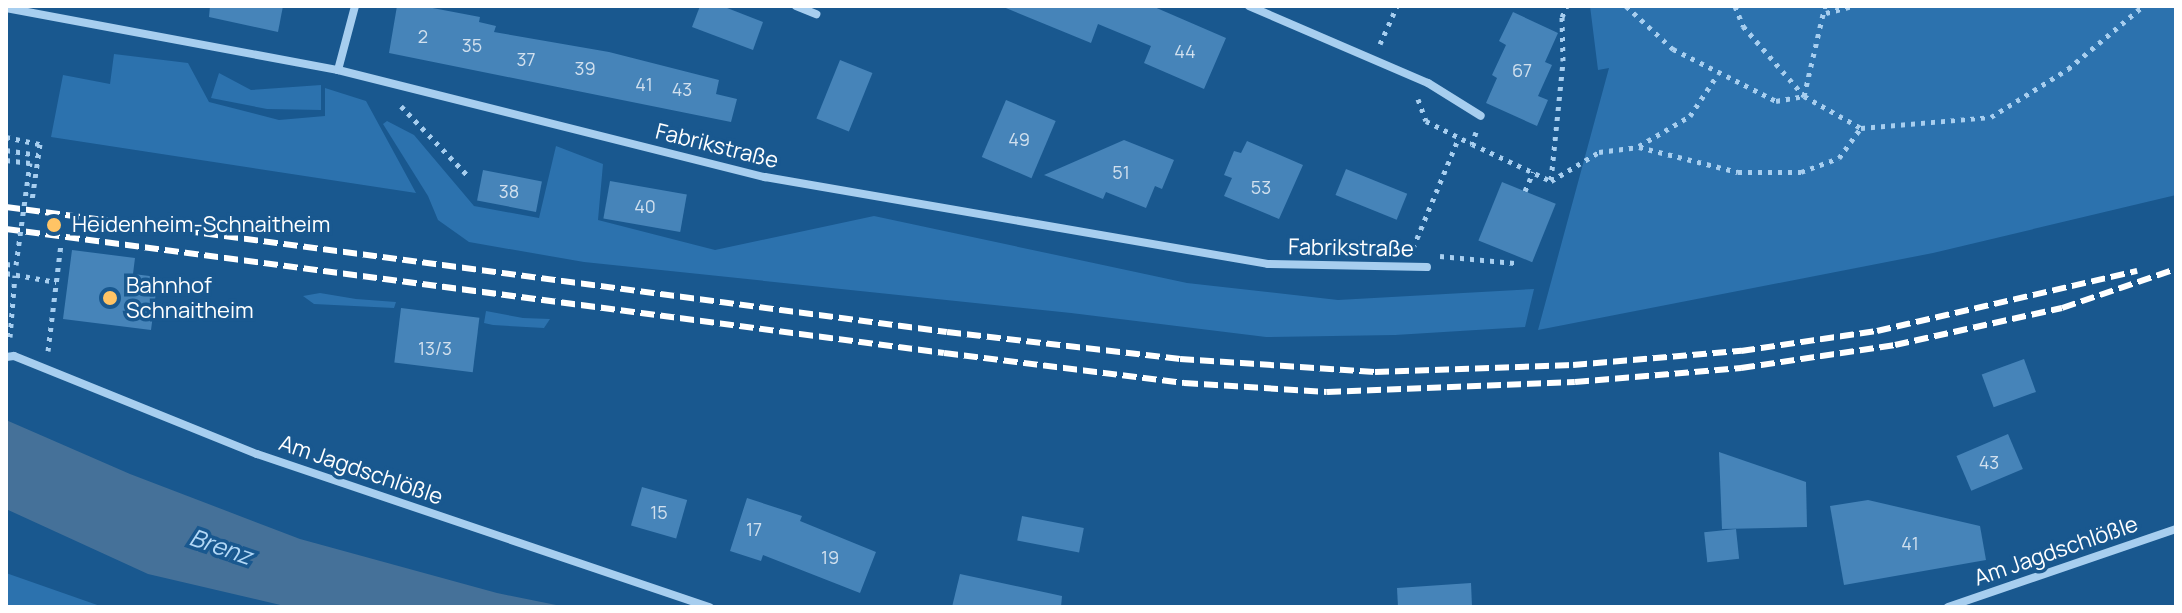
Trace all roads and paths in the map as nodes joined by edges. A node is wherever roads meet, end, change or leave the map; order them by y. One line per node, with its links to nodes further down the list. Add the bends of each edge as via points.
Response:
1 (355, 6): 14 (street)
2 (796, 6): 12 (street)
3 (1249, 6): 13 (street)
4 (1397, 6): 13 (path)
5 (1567, 6): 30 (path)
6 (1626, 6): 15 (path, via 1673,49)
7 (1735, 6): 18 (path, via 1743,26)
8 (1853, 6): 11 (path)
9 (2143, 6): 20 (path, via 2068,69 1991,117)
10 (6, 8): 14 (street, Fabrikstraße)
11 (1826, 9): 18 (path)
12 (816, 14)
13 (1374, 60): 16 (street)
14 (338, 70): 17 (street, Fabrikstraße)
15 (1718, 73): 18 (path, via 1776,101); 24 (path, via 1690,116)
16 (1409, 75): 19 (street); 22 (path, via 1426,121)
17 (375, 79): 29 (path); 36 (street, Fabrikstraße, via 765,177 1268,264)
18 (1804, 96): 20 (path)
19 (1481, 116): 23 (path)
20 (1861, 128): 24 (path, via 1839,158 1801,172 1738,172)
21 (6, 137): 26 (path, via 40,144)
22 (1459, 137): 23 (path); 36 (path)
23 (1472, 144): 28 (path)
24 (1639, 147): 30 (path, via 1599,152)
25 (6, 150): 26 (path)
26 (38, 155): 32 (path)
27 (6, 160): 35 (path, bridge, via 30,163 16,265)
28 (1533, 172): 30 (path); 31 (path)
29 (469, 177)
30 (1551, 181)
31 (1525, 191)
32 (32, 200)
33 (61, 244): 40 (path)
34 (1515, 263): 37 (path, via 1428,255)
35 (6, 264)
36 (1405, 267): 37 (street, Fabrikstraße)
37 (1427, 267)
38 (6, 273): 39 (path)
39 (15, 275): 40 (path); 42 (path)
40 (56, 282): 43 (path)
41 (6, 288): 42 (path)
42 (14, 289): 44 (path)
43 (49, 345)
44 (10, 356): 46 (street, Am Jagdschlößle, via 257,454)
45 (2176, 529): 47 (street, Am Jagdschlößle)
46 (710, 607)
47 (1948, 607)

